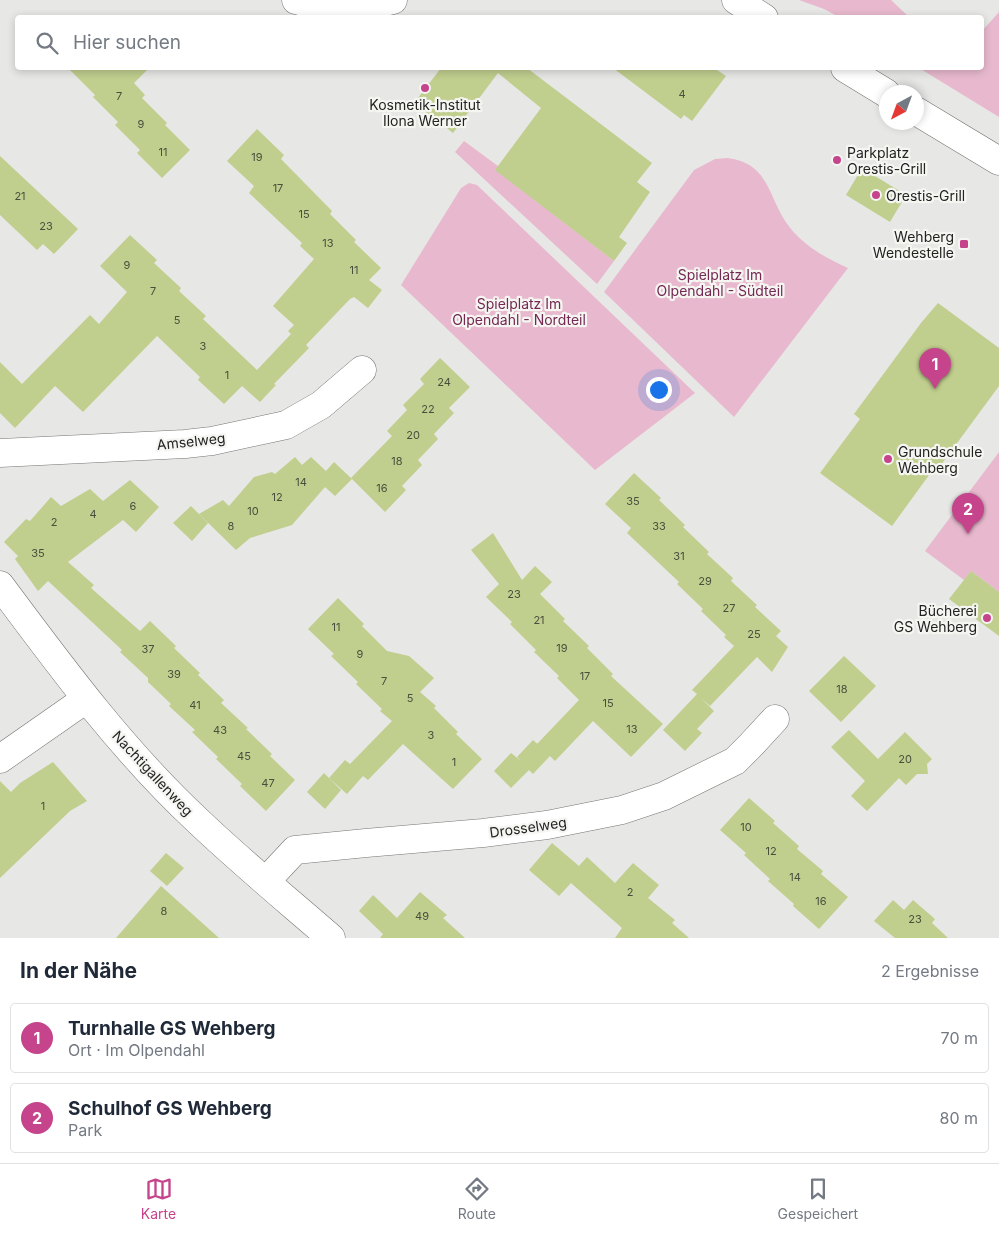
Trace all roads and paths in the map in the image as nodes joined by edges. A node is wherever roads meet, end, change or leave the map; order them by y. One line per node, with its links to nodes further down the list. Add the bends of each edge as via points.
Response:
1 (296, 0): 2 (street, via 335,8)
2 (392, 0)
3 (736, 0): 4 (street)
4 (759, 15)
5 (848, 70): 6 (street)
6 (879, 89)
7 (924, 116): 8 (street)
8 (999, 160)
9 (362, 370): 10 (street, Amselweg, via 315,408 286,425 266,430 185,444)
10 (0, 453)
11 (0, 585): 12 (street, Nachtigallenweg)
12 (86, 699): 14 (street); 15 (street, Nachtigallenweg, via 196,820)
13 (775, 719): 15 (street, Drosselweg, via 734,761 664,796 622,810 548,825 295,850)
14 (0, 759)
15 (266, 881): 16 (street, Nachtigallenweg)
16 (331, 938)

